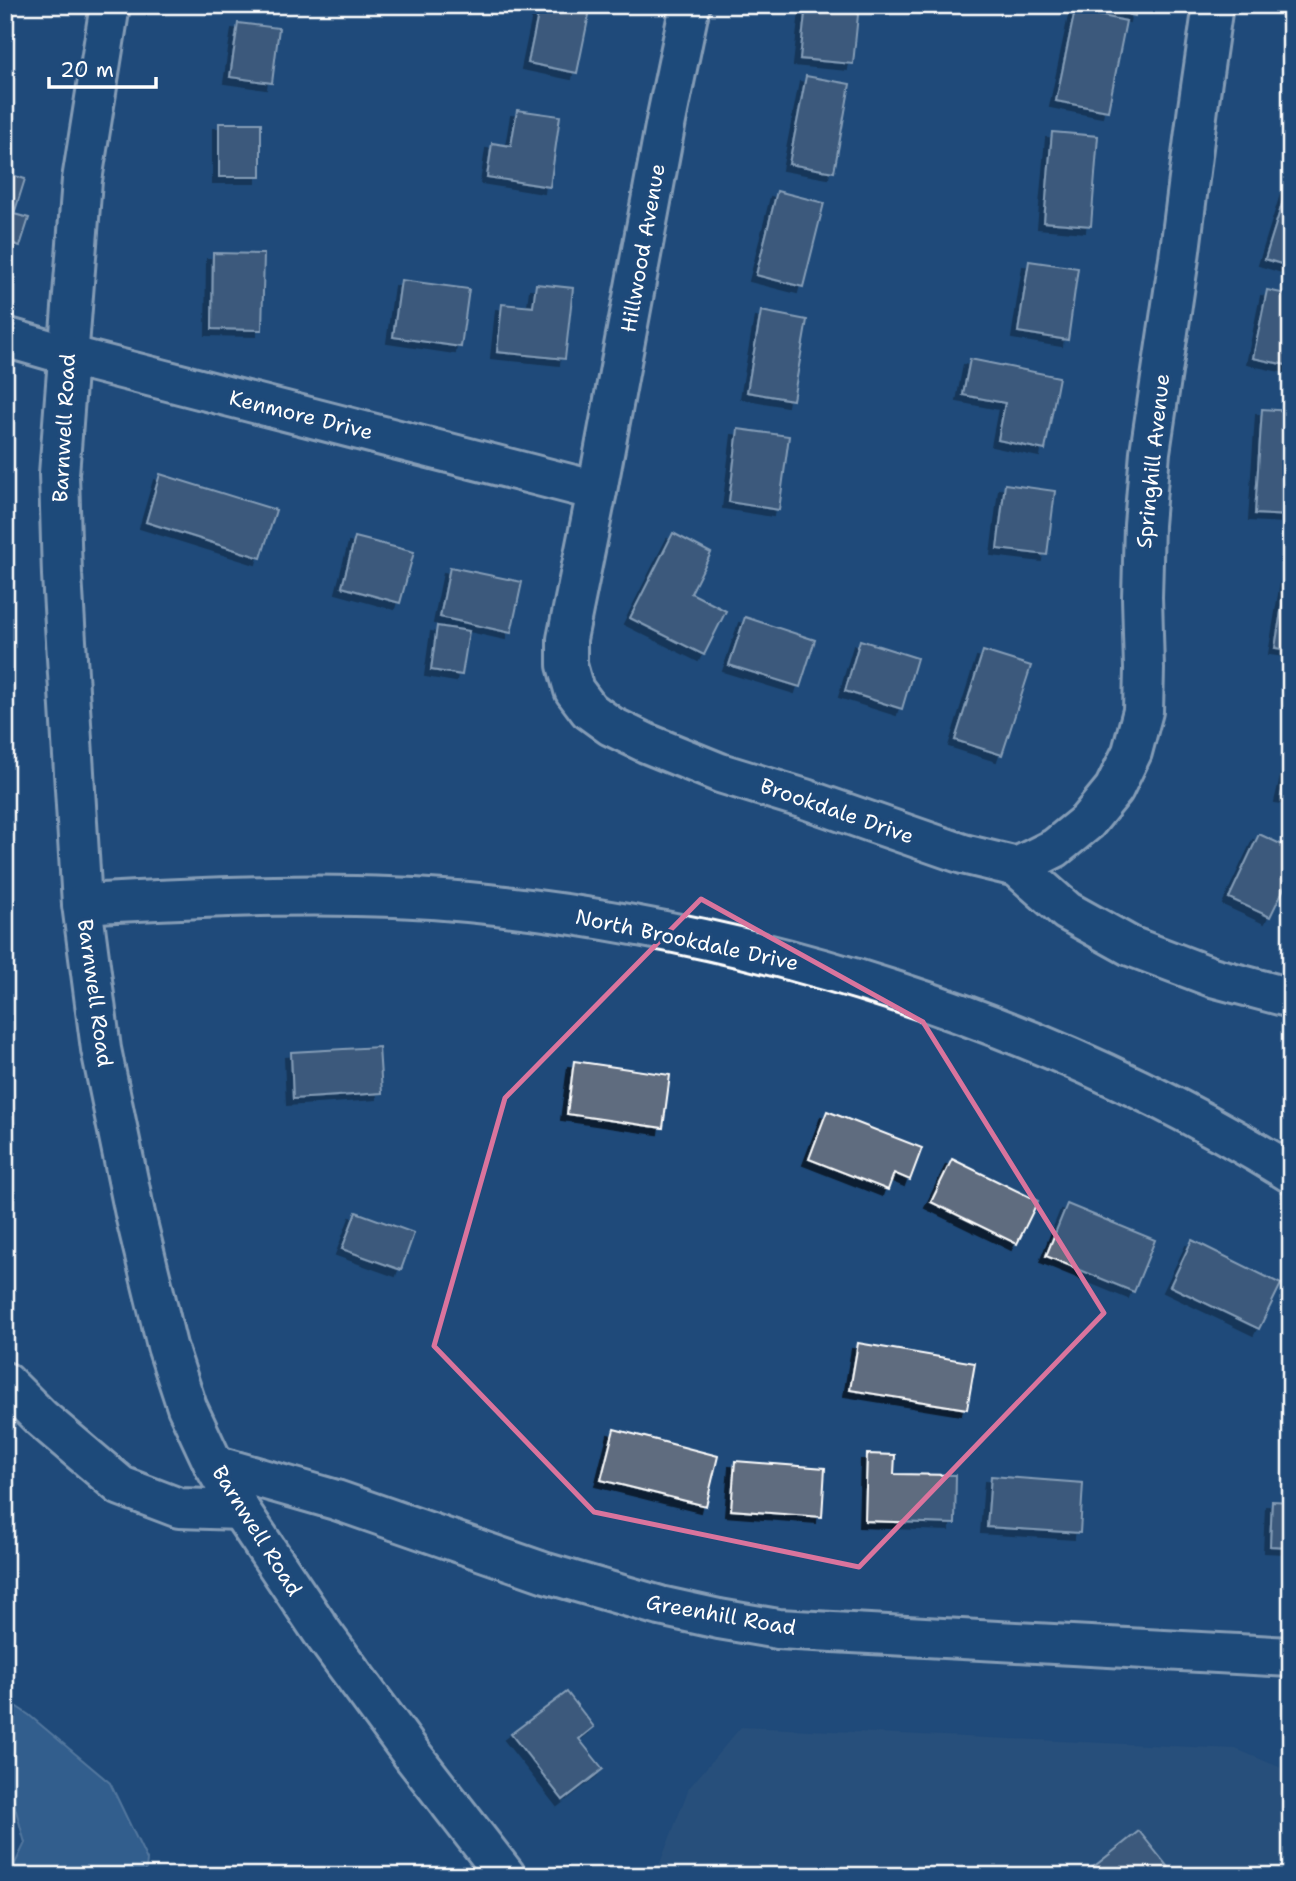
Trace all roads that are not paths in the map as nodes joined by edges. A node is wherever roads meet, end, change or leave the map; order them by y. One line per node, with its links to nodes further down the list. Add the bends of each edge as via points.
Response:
1 (110, 5): 5 (street, Barnwell Road, via 82,180)
2 (690, 5): 6 (street, Hillwood Avenue)
3 (1213, 5): 7 (street, Springhill Avenue, via 1150,452 1142,597 1143,711 1132,752 1114,789 1087,822 1055,848)
4 (5, 337): 5 (street, Kenmore Drive)
5 (67, 355): 6 (street, Kenmore Drive); 8 (street, Barnwell Road, via 59,474)
6 (597, 491): 7 (street, Brookdale Drive, via 567,639 574,690 589,710 646,743 720,773 963,854)
7 (1017, 867): 9 (street, Brookdale Drive, via 1067,911 1130,946 1212,977)
8 (82, 904): 10 (street, North Brookdale Drive, via 328,895 466,902 604,920 740,946 873,984 1003,1030 1131,1085); 12 (street, Barnwell Road, via 101,1048 135,1214 167,1346 187,1407)
9 (1291, 998)
10 (1291, 1173)
11 (5, 1382): 13 (street, via 121,1486 179,1508)
12 (214, 1465): 13 (street, Barnwell Road); 14 (street, Greenhill Road, via 336,1500 546,1573 731,1621 778,1629)
13 (240, 1510): 15 (street, Barnwell Road, via 324,1635)
14 (1291, 1657)
15 (506, 1876)

